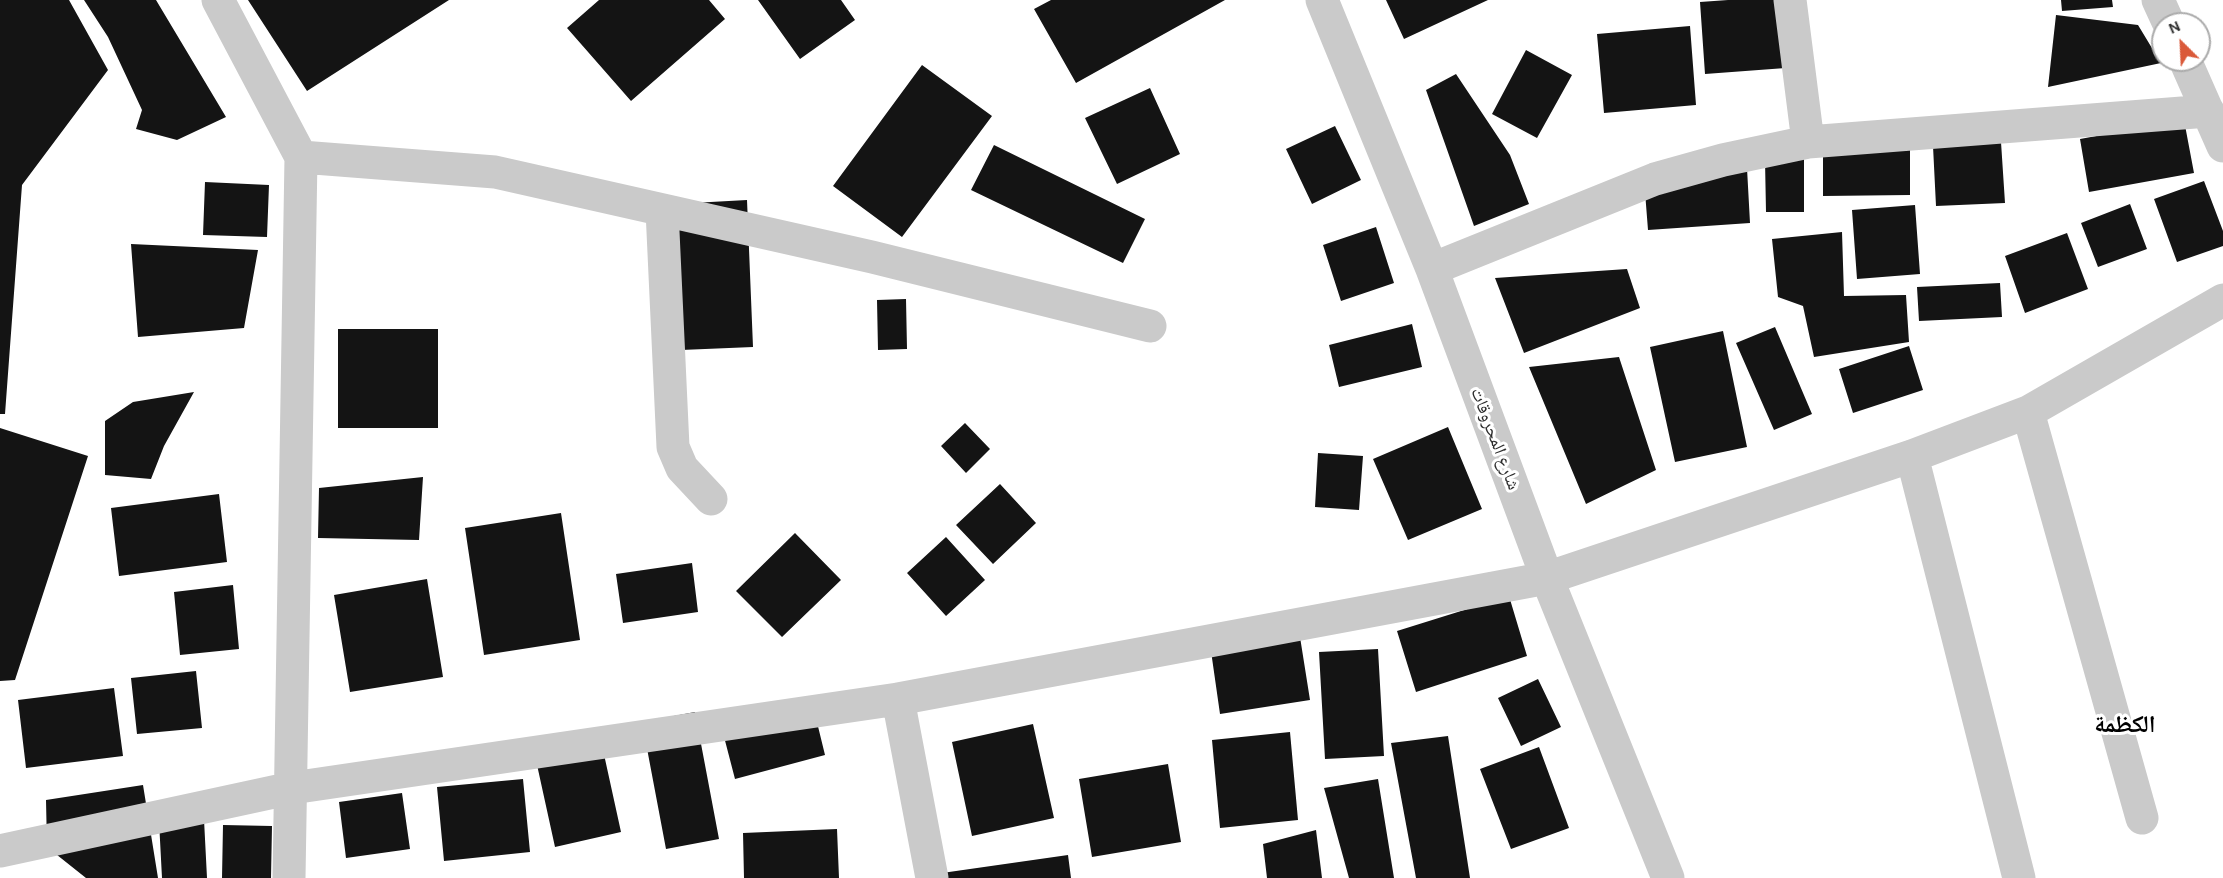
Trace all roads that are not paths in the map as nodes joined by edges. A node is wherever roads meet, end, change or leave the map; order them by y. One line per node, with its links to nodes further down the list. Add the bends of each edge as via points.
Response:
1 (218, 0): 8 (street)
2 (1322, 0): 10 (street, شارع المحروقات)
3 (1790, 0): 6 (street)
4 (2191, 72): 5 (street)
5 (2208, 111): 6 (street); 7 (street)
6 (1808, 142): 10 (street, via 1655,179)
7 (2223, 146)
8 (301, 157): 9 (street, via 495,172); 18 (street)
9 (662, 210): 12 (street); 15 (street, via 673,447 682,468)
10 (1432, 269): 16 (street, شارع المحروقات)
11 (2223, 300): 13 (street)
12 (1150, 326)
13 (2028, 412): 14 (street); 19 (street)
14 (1912, 456): 16 (street); 24 (street)
15 (711, 499)
16 (1548, 578): 17 (street); 23 (street, شارع المحروقات)
17 (898, 699): 18 (street); 22 (street)
18 (292, 788): 20 (street); 21 (street)
19 (2142, 818)
20 (0, 850)
21 (289, 878)
22 (932, 878)
23 (1668, 878)
24 (2019, 878)

